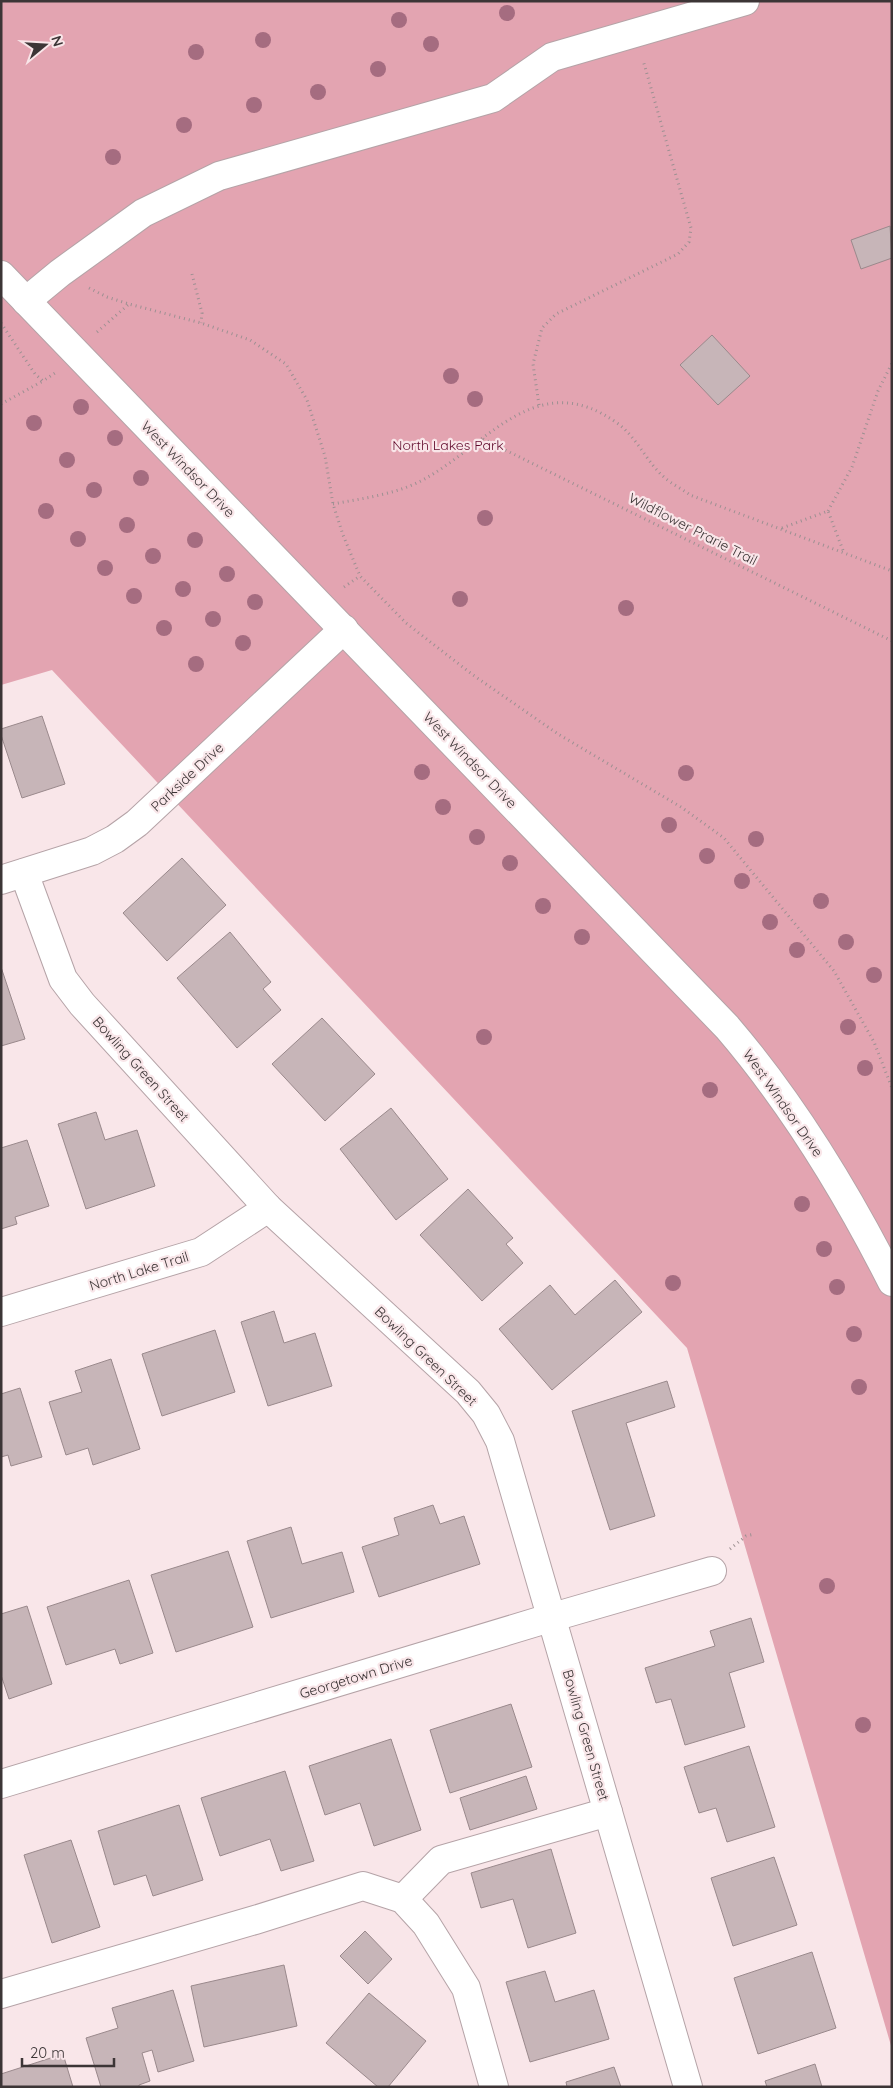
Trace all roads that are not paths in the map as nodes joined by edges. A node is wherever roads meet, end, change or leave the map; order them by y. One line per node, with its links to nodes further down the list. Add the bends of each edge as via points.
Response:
1 (745, 1): 3 (street, via 552,57 493,98 220,176 143,213)
2 (1, 274): 3 (street, West Windsor Drive)
3 (26, 301): 4 (street, West Windsor Drive)
4 (344, 629): 5 (street, Parkside Drive, via 137,823 92,851); 7 (street, West Windsor Drive, via 746,1049 814,1142)
5 (13, 877): 6 (street, Bowling Green Street, via 63,979 82,1004)
6 (268, 1208): 8 (street, North Lake Trail, via 200,1252); 10 (street, Bowling Green Street, via 468,1392 486,1414 500,1441)
7 (892, 1282)
8 (1, 1312)
9 (712, 1571): 10 (street, Georgetown Drive)
10 (552, 1617): 11 (street, Georgetown Drive); 12 (street, Bowling Green Street)
11 (1, 1784)
12 (608, 1812): 13 (street, via 441,1860); 16 (street, Bowling Green Street)
13 (403, 1900): 14 (street, via 363,1886); 15 (street, via 426,1924 466,1988)
14 (1, 1994)
15 (494, 2087)
16 (688, 2087)

